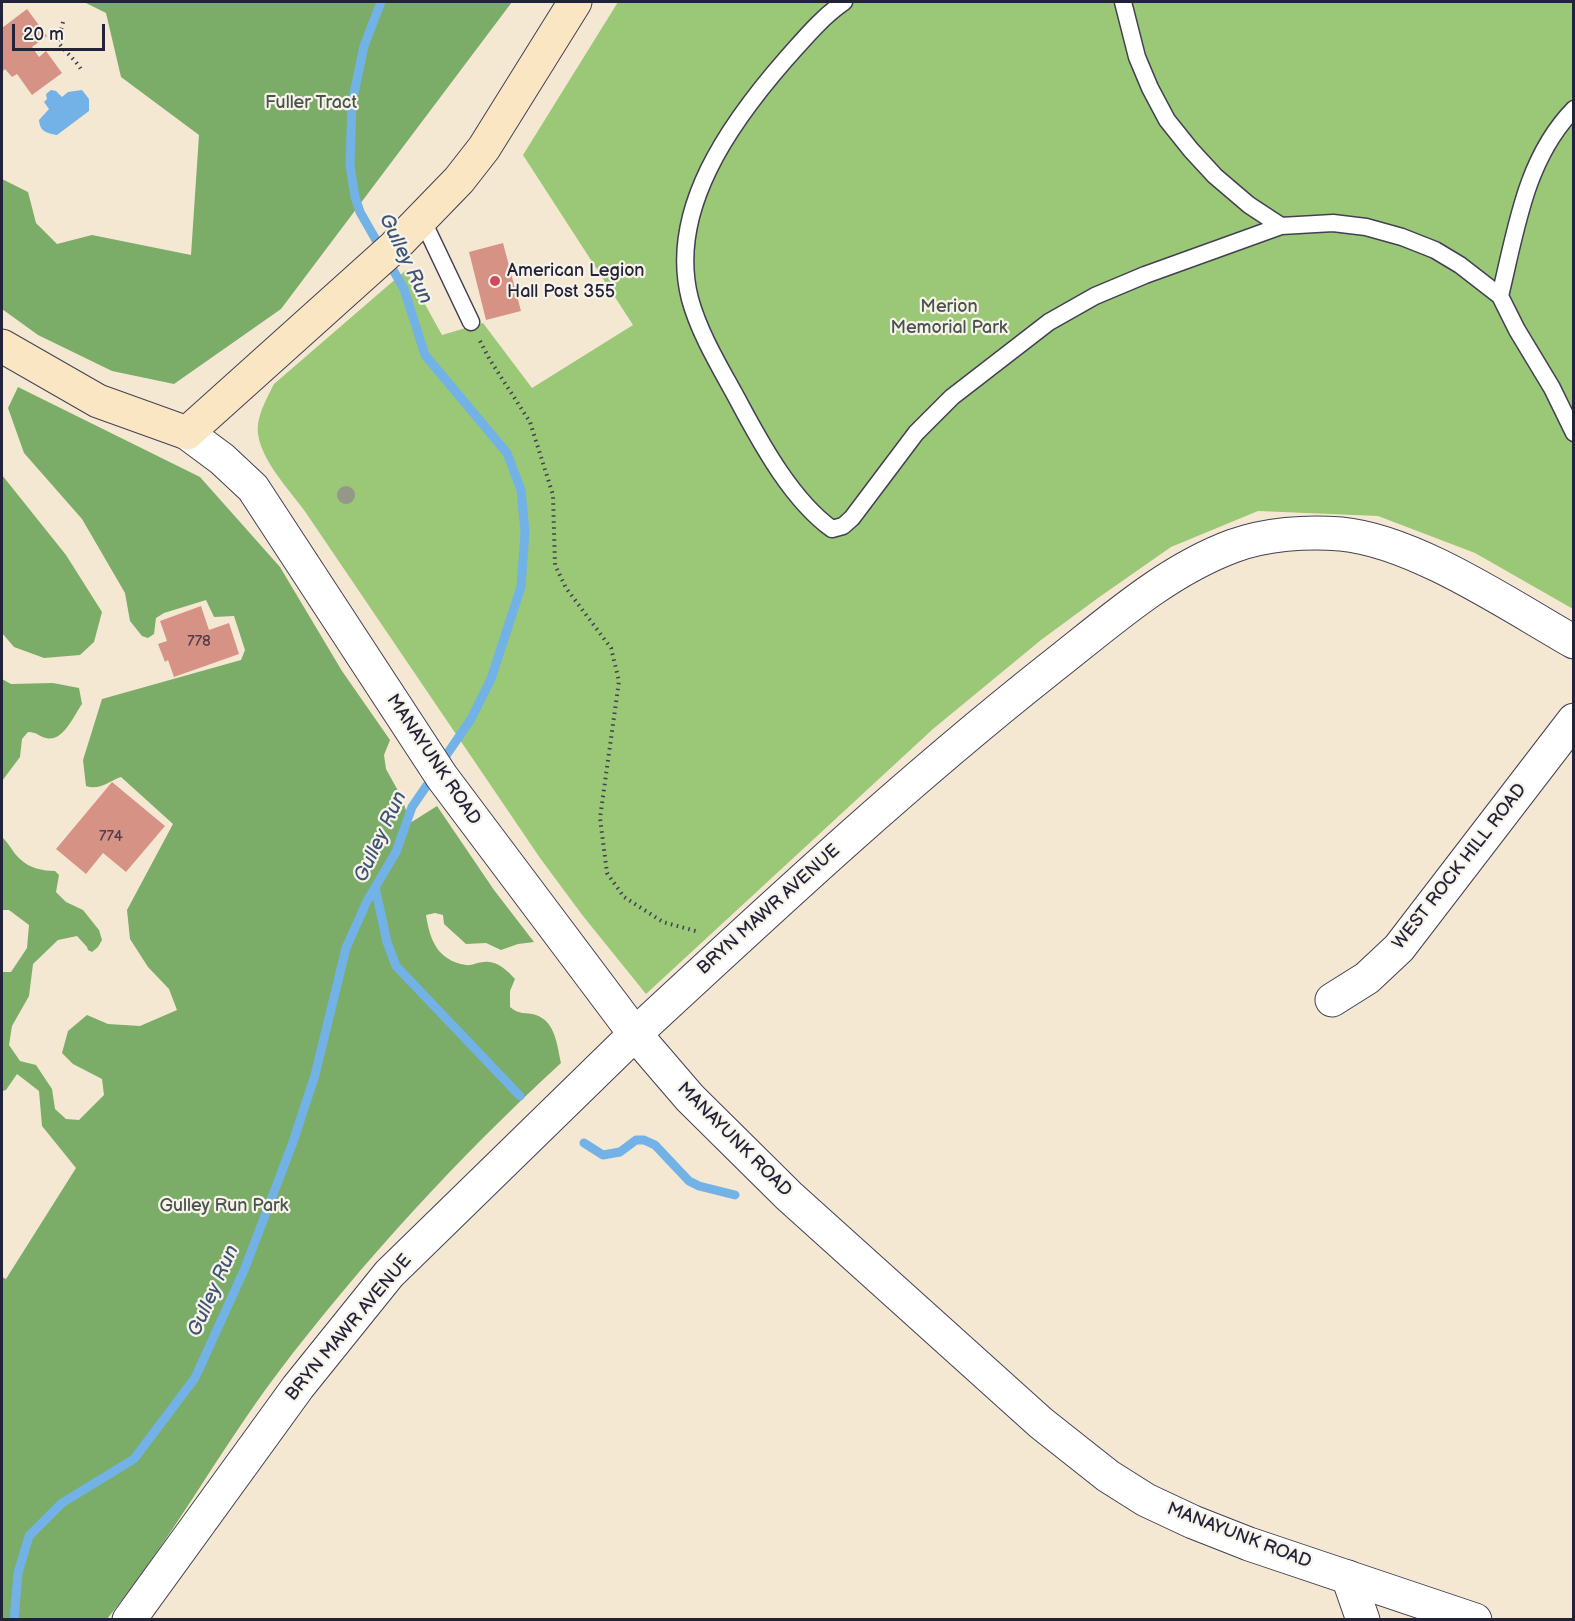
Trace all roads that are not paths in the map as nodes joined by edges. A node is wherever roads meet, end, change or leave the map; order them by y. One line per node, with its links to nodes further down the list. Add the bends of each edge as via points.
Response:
1 (575, 2): 5 (main road, via 484,148)
2 (844, 2): 6 (lane, via 805,37 743,113 704,180 686,241 690,299 703,333 768,453 818,519 832,528 843,526 852,518 916,433 952,398 1048,322 1145,274)
3 (1123, 2): 6 (lane, via 1137,57 1167,120 1215,176)
4 (1574, 109): 7 (lane, via 1542,151 1531,178)
5 (422, 219): 8 (lane); 10 (main road)
6 (1281, 226): 7 (lane, via 1366,226 1402,237 1436,250)
7 (1500, 296): 11 (lane)
8 (471, 322)
9 (2, 346): 10 (main road, via 98,401)
10 (187, 433): 15 (street, MANAYUNK ROAD, via 253,488 437,770)
11 (1574, 433)
12 (1574, 642): 15 (street, BRYN MAWR AVENUE, via 1462,579 1374,540 1303,533 1265,537 1234,546 1140,598 1013,698 826,857)
13 (1574, 720): 14 (street, WEST ROCK HILL ROAD, via 1399,948 1367,978)
14 (1332, 1000)
15 (635, 1034): 16 (street, MANAYUNK ROAD, via 690,1098 789,1196 1074,1451 1146,1500 1193,1522); 17 (street, BRYN MAWR AVENUE, via 389,1274 298,1388)
16 (1348, 1577): 18 (street); 19 (street, MANAYUNK ROAD)
17 (129, 1620)
18 (1363, 1620)
19 (1475, 1620)

